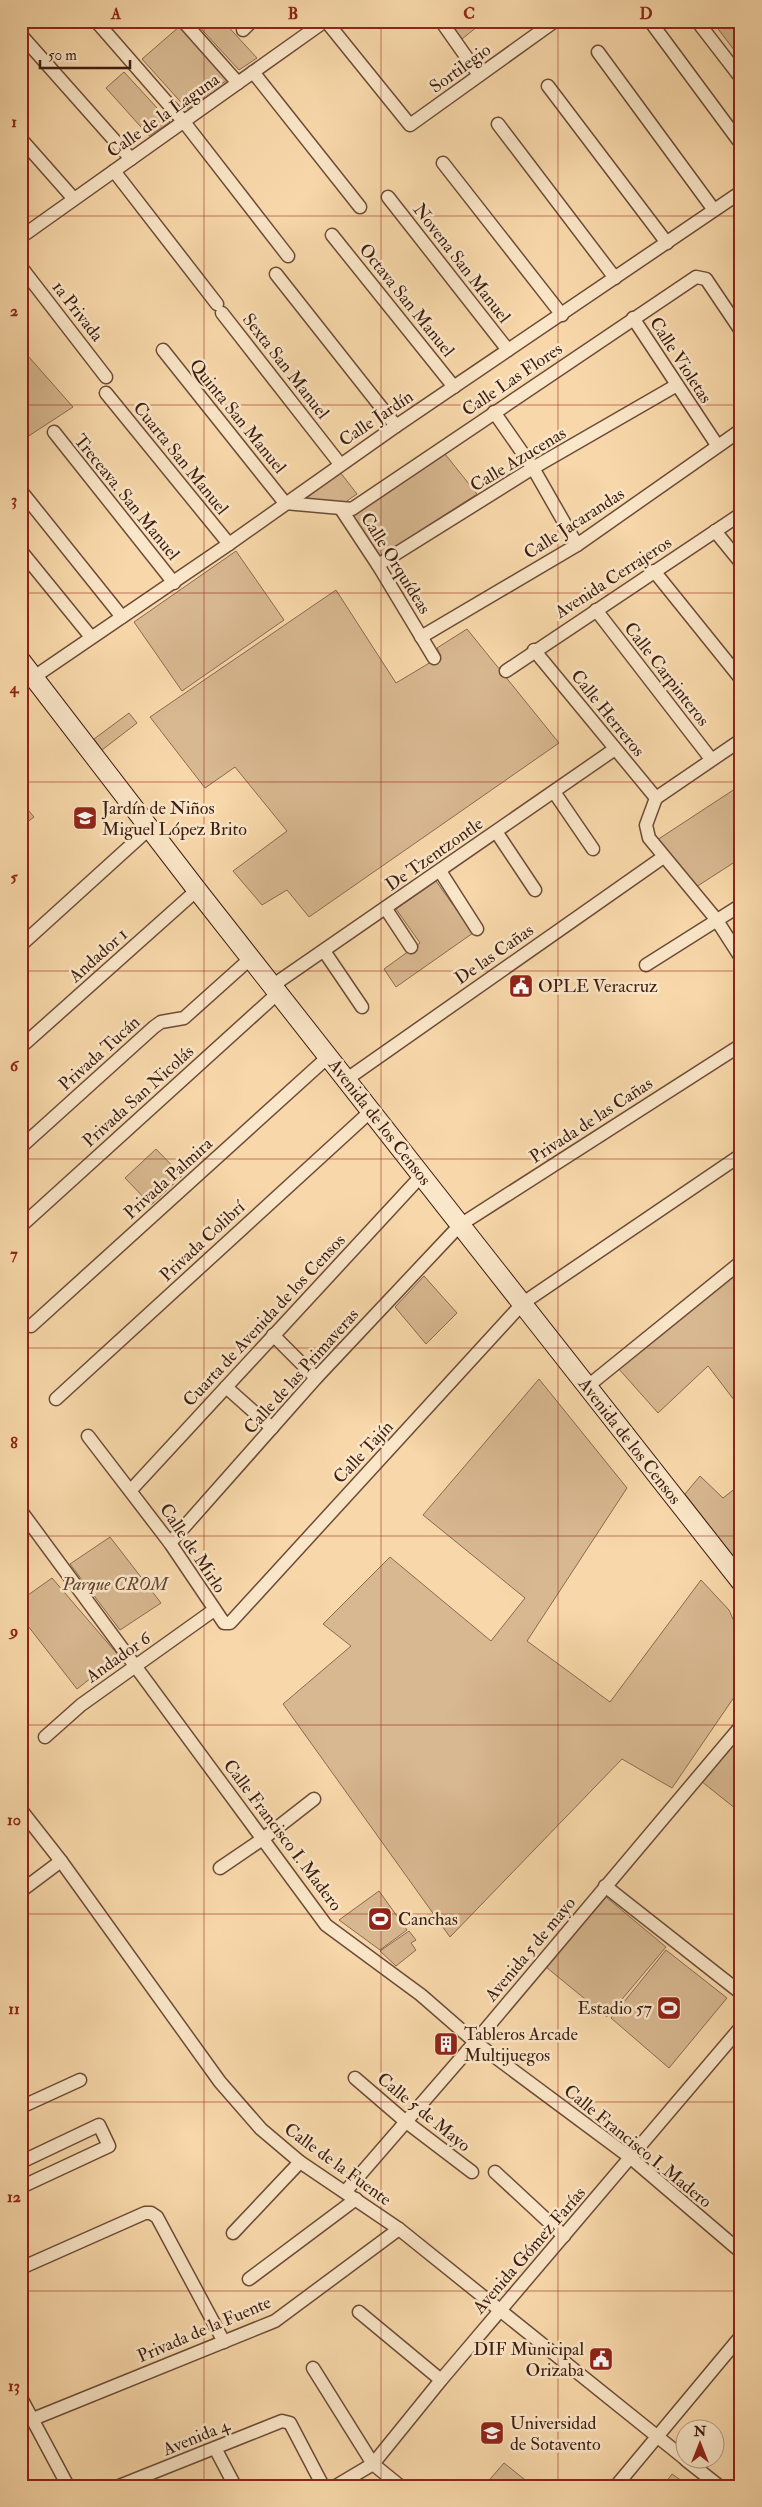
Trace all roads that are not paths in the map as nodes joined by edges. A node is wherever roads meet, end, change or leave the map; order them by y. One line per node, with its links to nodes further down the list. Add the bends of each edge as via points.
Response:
1 (96, 21): 15 (street)
2 (183, 21): 13 (street)
3 (325, 21): 10 (street, Calle de la Laguna); 11 (street, Sortilegio, via 410,125)
4 (441, 21): 11 (street)
5 (555, 21): 11 (street, Sortilegio)
6 (650, 21): 18 (street)
7 (697, 21): 12 (street)
8 (21, 35): 19 (street)
9 (598, 52): 26 (street)
10 (253, 72): 13 (street, Calle de la Laguna); 25 (street)
11 (479, 75)
12 (741, 78)
13 (238, 83): 15 (street, Calle de la Laguna)
14 (548, 86): 29 (street)
15 (184, 122): 19 (street, Calle de la Laguna); 30 (street)
16 (498, 124): 33 (street)
17 (21, 139): 24 (street)
18 (741, 144)
19 (131, 159): 21 (street, Calle de la Laguna)
20 (443, 163): 34 (street)
21 (114, 170): 24 (street, Calle de la Laguna); 48 (street, Sexta San Manuel)
22 (741, 192): 26 (street, Calle Jardín)
23 (388, 197): 38 (street, Novena San Manuel)
24 (74, 199): 28 (street, Calle de la Laguna)
25 (360, 207)
26 (714, 210): 29 (street, Calle Jardín)
27 (332, 235): 41 (street, Octava San Manuel)
28 (21, 237)
29 (667, 243): 33 (street, Calle Jardín)
30 (288, 256)
31 (21, 267): 39 (street, 1a Privada)
32 (276, 274): 44 (street)
33 (615, 278): 34 (street, Calle Jardín)
34 (562, 315): 38 (street, Calle Jardín)
35 (633, 318): 36 (street, Calle Las Flores, via 702,276); 40 (street, Calle Violetas); 43 (street, Calle Las Flores)
36 (741, 330)
37 (163, 350): 51 (street, Quinta San Manuel)
38 (508, 350): 41 (street, Calle Jardín)
39 (106, 377)
40 (677, 385): 47 (street, Calle Violetas); 49 (street, Calle Azucenas)
41 (454, 387): 44 (street, Calle Jardín)
42 (106, 393): 55 (street, Cuarta San Manuel)
43 (494, 412): 49 (street); 52 (street, Calle Las Flores, via 352,509)
44 (396, 426): 48 (street, Calle Jardín)
45 (741, 430): 47 (street, Calle Jacarandas)
46 (54, 432): 61 (street, Treceava. San Manuel)
47 (717, 445): 56 (street, Calle Jacarandas)
48 (340, 464): 51 (street, Calle Jardín)
49 (533, 468): 56 (street); 59 (street, Calle Azucenas)
50 (21, 491): 63 (street)
51 (285, 503): 52 (street, Calle Orquídeas); 55 (street, Calle Jardín)
52 (341, 509): 59 (street, Calle Orquídeas)
53 (741, 514): 54 (street, Avenida Cerrajeros)
54 (715, 531): 58 (street); 60 (street, Avenida Cerrajeros)
55 (229, 544): 61 (street, Calle Jardín)
56 (577, 545): 65 (street, Calle Jacarandas)
57 (21, 551): 64 (street)
58 (741, 563)
59 (378, 565): 65 (street, Calle Orquídeas)
60 (654, 571): 62 (street, Avenida Cerrajeros); 71 (street)
61 (174, 582): 63 (street, Calle Jardín)
62 (596, 610): 66 (street, Avenida Cerrajeros); 74 (street, Calle Carpinteros)
63 (122, 617): 64 (street, Calle Jardín)
64 (91, 638): 70 (street, Calle Jardín)
65 (421, 638): 67 (street, Calle Orquídeas)
66 (534, 650): 69 (street, Avenida Cerrajeros); 73 (street, Calle Herreros)
67 (434, 658)
68 (21, 661): 70 (street, Avenida de los Censos)
69 (506, 670)
70 (34, 677): 77 (street, Avenida de los Censos)
71 (741, 679)
72 (741, 740): 74 (street)
73 (615, 749): 75 (street, De Tzentzontle); 76 (street, Calle Herreros)
74 (712, 759): 76 (street)
75 (554, 792): 78 (street, De Tzentzontle); 79 (street)
76 (656, 798): 80 (street, via 646,825 648,838)
77 (150, 828): 82 (street, Avenida de los Censos); 88 (street)
78 (497, 833): 81 (street, De Tzentzontle); 83 (street)
79 (593, 849)
80 (662, 858): 86 (street); 99 (street, De las Cañas)
81 (440, 871): 85 (street, De Tzentzontle); 87 (street)
82 (197, 890): 91 (street, Avenida de los Censos); 97 (street, Andador 1)
83 (536, 890)
84 (741, 905): 86 (street)
85 (386, 909): 89 (street); 90 (street, De Tzentzontle)
86 (716, 919): 92 (street); 93 (street)
87 (477, 930)
88 (21, 945)
89 (411, 947)
90 (324, 951): 94 (street, De Tzentzontle); 95 (street)
91 (251, 958): 94 (street, Avenida de los Censos); 101 (street, Privada Tucán, via 184,1018 161,1022 154,1027)
92 (741, 958)
93 (646, 965)
94 (275, 989): 98 (street, Avenida de los Censos); 105 (street, Privada San Nicolás)
95 (362, 1007)
96 (741, 1045): 104 (street, Privada de las Cañas)
97 (21, 1047)
98 (328, 1056): 99 (street, Avenida de los Censos); 108 (street, Privada Palmira)
99 (346, 1078): 100 (street, Avenida de los Censos)
100 (372, 1110): 103 (street, Avenida de los Censos); 113 (street, Privada Colibrí)
101 (21, 1147)
102 (741, 1155): 107 (street, Calle Tajín)
103 (422, 1175): 104 (street, Avenida de los Censos); 109 (street, Cuarta de Avenida de los Censos)
104 (460, 1225): 107 (street, Avenida de los Censos); 110 (street, Calle de las Primaveras)
105 (21, 1226)
106 (741, 1262): 111 (street)
107 (523, 1303): 111 (street, Avenida de los Censos); 121 (street, Calle Tajín)
108 (31, 1326)
109 (273, 1335): 110 (street); 112 (street, Cuarta de Avenida de los Censos)
110 (316, 1378): 114 (street, Calle de las Primaveras)
111 (588, 1386): 119 (street, Avenida de los Censos)
112 (226, 1387): 114 (street); 116 (street, Cuarta de Avenida de los Censos)
113 (56, 1399)
114 (272, 1428): 118 (street, Calle de las Primaveras)
115 (88, 1436): 116 (street, Calle de Mirlo)
116 (131, 1490): 118 (street, Calle de Mirlo)
117 (21, 1511): 122 (street, Calle Francisco I. Madero)
118 (170, 1543): 120 (street, Calle de Mirlo)
119 (741, 1582)
120 (214, 1610): 121 (street, Calle de Mirlo); 122 (street, Andador 6)
121 (227, 1623)
122 (135, 1668): 124 (street, Andador 6, via 80,1705); 127 (street, Calle Francisco I. Madero)
123 (741, 1726): 130 (street, Avenida 5 de mayo)
124 (44, 1736)
125 (314, 1799): 127 (street)
126 (21, 1810): 128 (street, Calle de la Fuente)
127 (264, 1838): 129 (street); 134 (street, Calle Francisco I. Madero, via 326,1925 421,1995)
128 (61, 1862): 131 (street); 141 (street, Calle de la Fuente, via 220,2082 261,2129)
129 (220, 1868)
130 (605, 1886): 132 (street); 134 (street, Avenida 5 de mayo)
131 (21, 1891)
132 (741, 1993)
133 (741, 2027): 139 (street, Avenida Gómez Farías)
134 (475, 2042): 138 (street, Avenida 5 de mayo); 139 (street, Calle Francisco I. Madero)
135 (356, 2078): 138 (street, Calle 5 de Mayo)
136 (80, 2080): 137 (street)
137 (21, 2107)
138 (405, 2121): 142 (street, Calle 5 de Mayo); 145 (street, Avenida 5 de mayo)
139 (631, 2158): 148 (street, Avenida Gómez Farías); 149 (street, Calle Francisco I. Madero)
140 (21, 2162): 144 (street, via 99,2125 109,2146)
141 (300, 2162): 145 (street, Calle de la Fuente); 147 (street)
142 (472, 2172)
143 (496, 2172): 148 (street)
144 (21, 2187)
145 (350, 2195): 146 (street, Calle de la Fuente); 151 (street, Avenida 5 de mayo)
146 (399, 2229): 152 (street, Calle de la Fuente); 155 (street, Privada de la Fuente, via 274,2321)
147 (233, 2233)
148 (564, 2236): 152 (street, Avenida Gómez Farías)
149 (741, 2252)
150 (21, 2268): 155 (street, via 151,2213)
151 (249, 2279)
152 (500, 2310): 157 (street, Avenida Gómez Farías); 160 (street, Calle de la Fuente)
153 (359, 2312): 157 (street)
154 (741, 2336): 160 (street)
155 (224, 2342): 159 (street, Privada de la Fuente)
156 (313, 2368): 163 (street)
157 (441, 2380): 163 (street, Avenida Gómez Farías)
158 (21, 2398): 159 (street)
159 (33, 2419): 166 (street)
160 (657, 2437): 162 (street, Calle de la Fuente); 172 (street)
161 (215, 2448): 165 (street, Avenida 4); 168 (street); 169 (street, Avenida 4, via 286,2421)
162 (674, 2450)
163 (373, 2464): 170 (street, Avenida Gómez Farías); 171 (street)
164 (699, 2470): 173 (street, Calle de la Fuente)
165 (152, 2480): 167 (street, Avenida 4)
166 (68, 2486)
167 (118, 2486)
168 (235, 2486)
169 (324, 2486)
170 (336, 2486)
171 (400, 2486)
172 (616, 2486)
173 (719, 2486)

